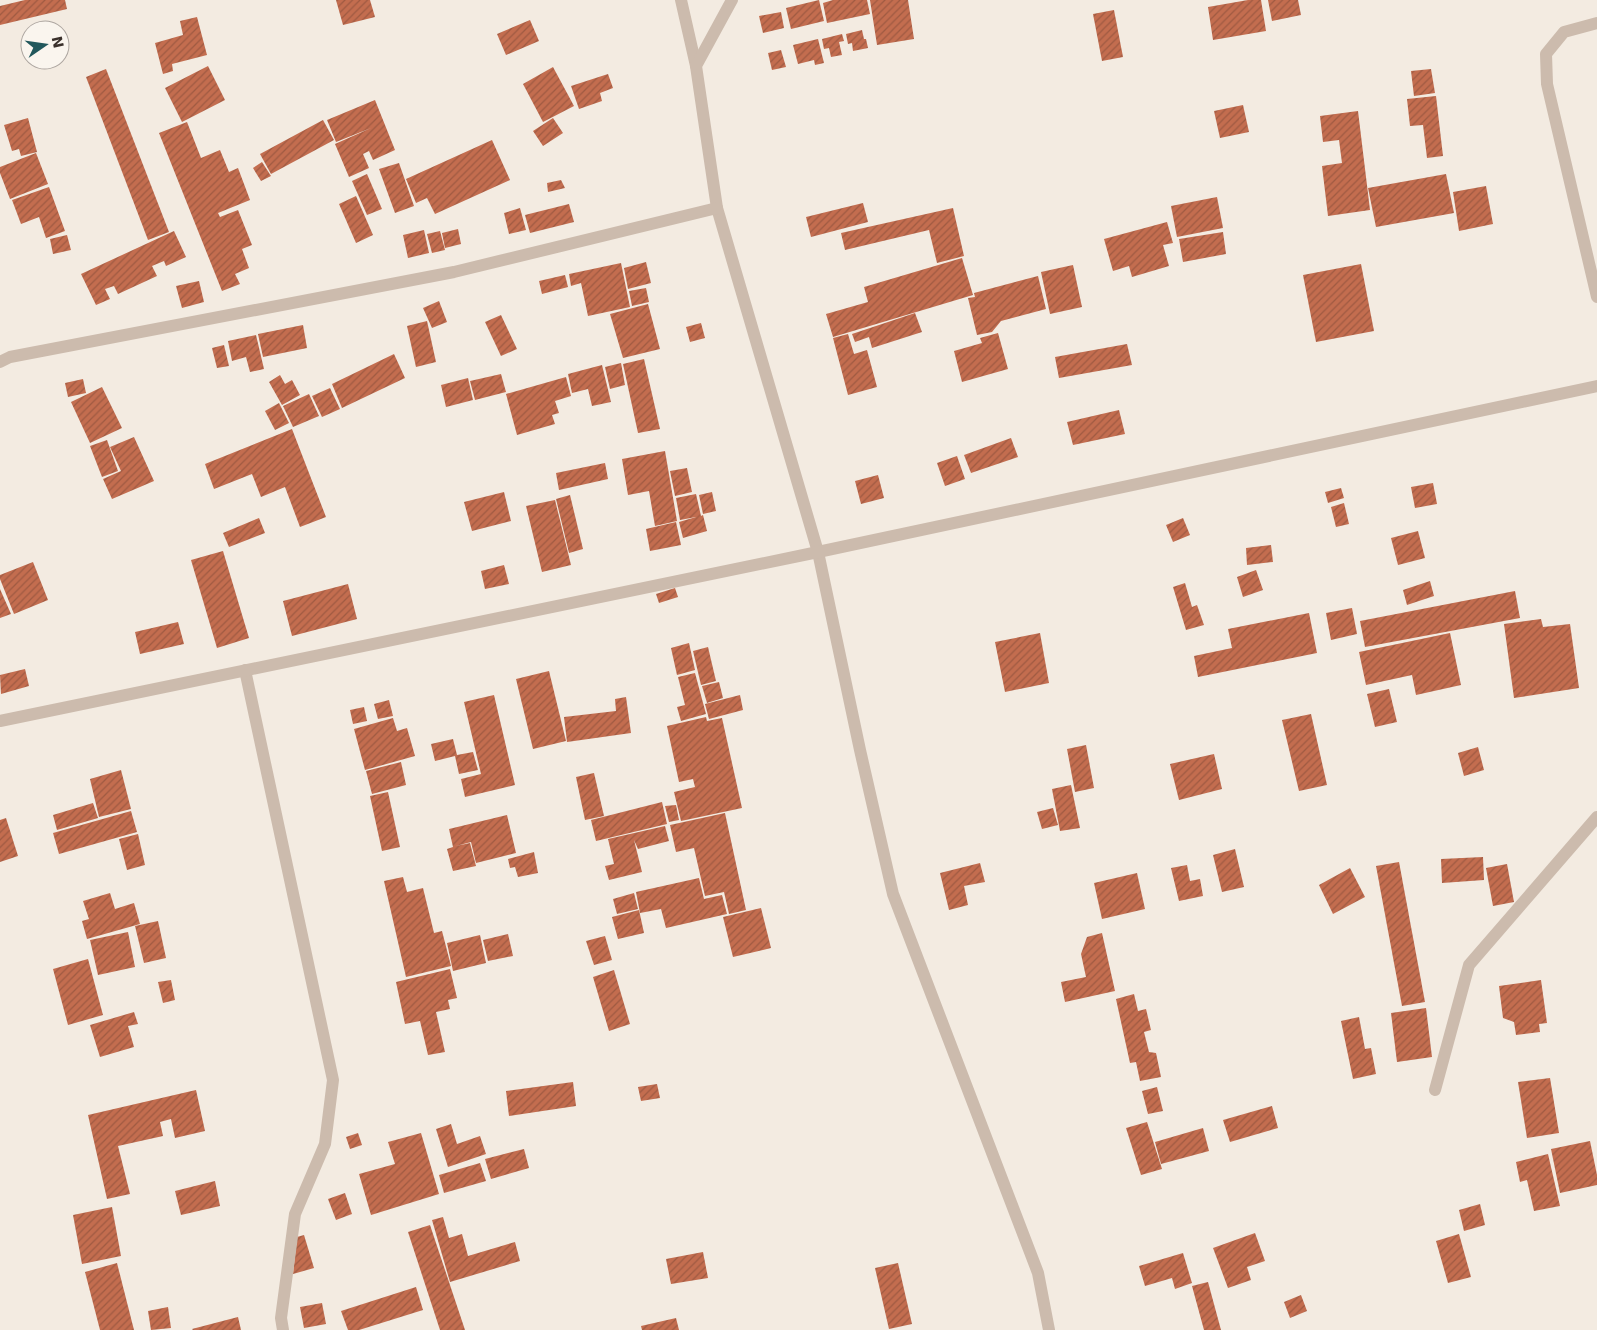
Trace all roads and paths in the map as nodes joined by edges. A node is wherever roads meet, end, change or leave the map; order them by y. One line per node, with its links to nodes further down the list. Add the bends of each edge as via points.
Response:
1 (681, 0): 4 (street)
2 (732, 0): 4 (street)
3 (1597, 23): 6 (street, via 1564,32 1546,54 1547,84)
4 (696, 66): 5 (street)
5 (717, 208): 7 (street, via 454,272 10,357); 9 (street)
6 (1597, 297)
7 (0, 362)
8 (1597, 386): 9 (street)
9 (818, 552): 10 (street); 15 (street, via 893,894 1038,1273)
10 (244, 670): 11 (street); 14 (street, via 333,1080 325,1144 294,1214 281,1318)
11 (0, 721)
12 (1597, 817): 13 (street, via 1469,965)
13 (1435, 1090)
14 (283, 1330)
15 (1049, 1330)

